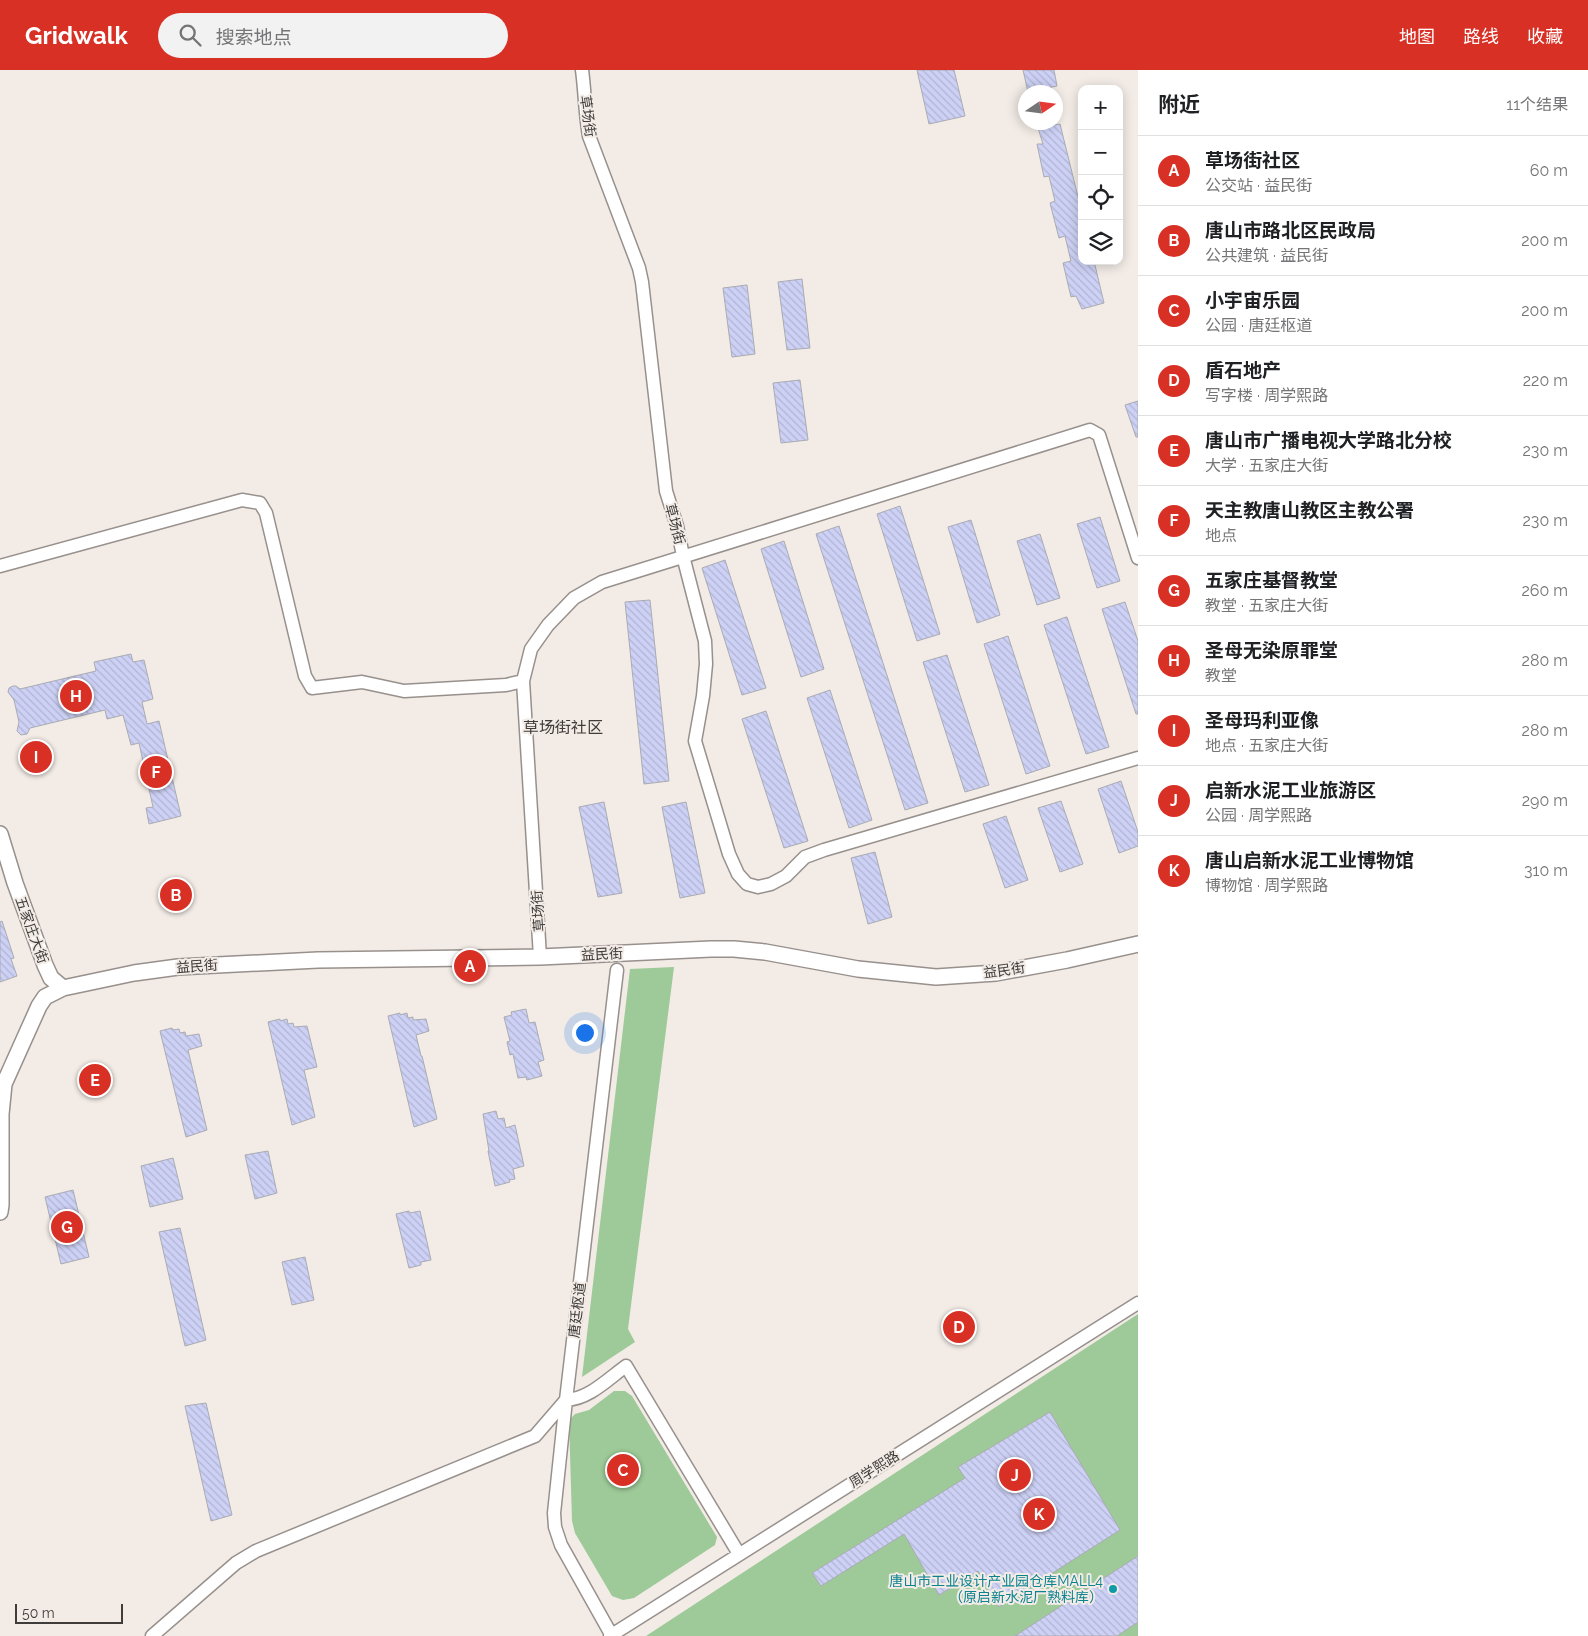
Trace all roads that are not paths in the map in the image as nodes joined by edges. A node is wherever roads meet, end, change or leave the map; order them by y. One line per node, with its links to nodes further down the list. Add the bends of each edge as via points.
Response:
1 (582, 70): 2 (street, 草场街, via 589,136 642,282 666,491)
2 (683, 556): 3 (street, via 1090,430 1098,435); 5 (street, 草场街, via 602,582 574,598 531,649); 6 (street, via 704,641 706,664 695,741 729,854 738,874 747,884 758,887 771,884 786,876 805,857 824,850)
3 (1138, 558)
4 (0, 566): 5 (street, via 242,500 260,503 266,513 305,676 312,688 362,682 404,691 506,685)
5 (522, 681): 9 (street, 草场街)
6 (1138, 758)
7 (0, 834): 11 (street, 五家庄大街, via 44,964 51,978)
8 (1138, 944): 9 (street, 益民街, via 996,973 936,977 858,969 734,949)
9 (540, 957): 11 (street, 益民街, via 318,960 178,967 134,972)
10 (617, 970): 15 (street, 唐廷枢道)
11 (63, 988): 12 (street, via 45,997 39,1006)
12 (2, 1084): 13 (street)
13 (0, 1212)
14 (1138, 1303): 16 (street, 周学熙路)
15 (566, 1400): 16 (street, via 577,1400 586,1395 626,1366); 17 (street, via 535,1436 256,1551 236,1563); 18 (street, 唐廷枢道, via 555,1527 561,1545)
16 (739, 1554): 18 (street, 周学熙路)
17 (152, 1636)
18 (611, 1636)

